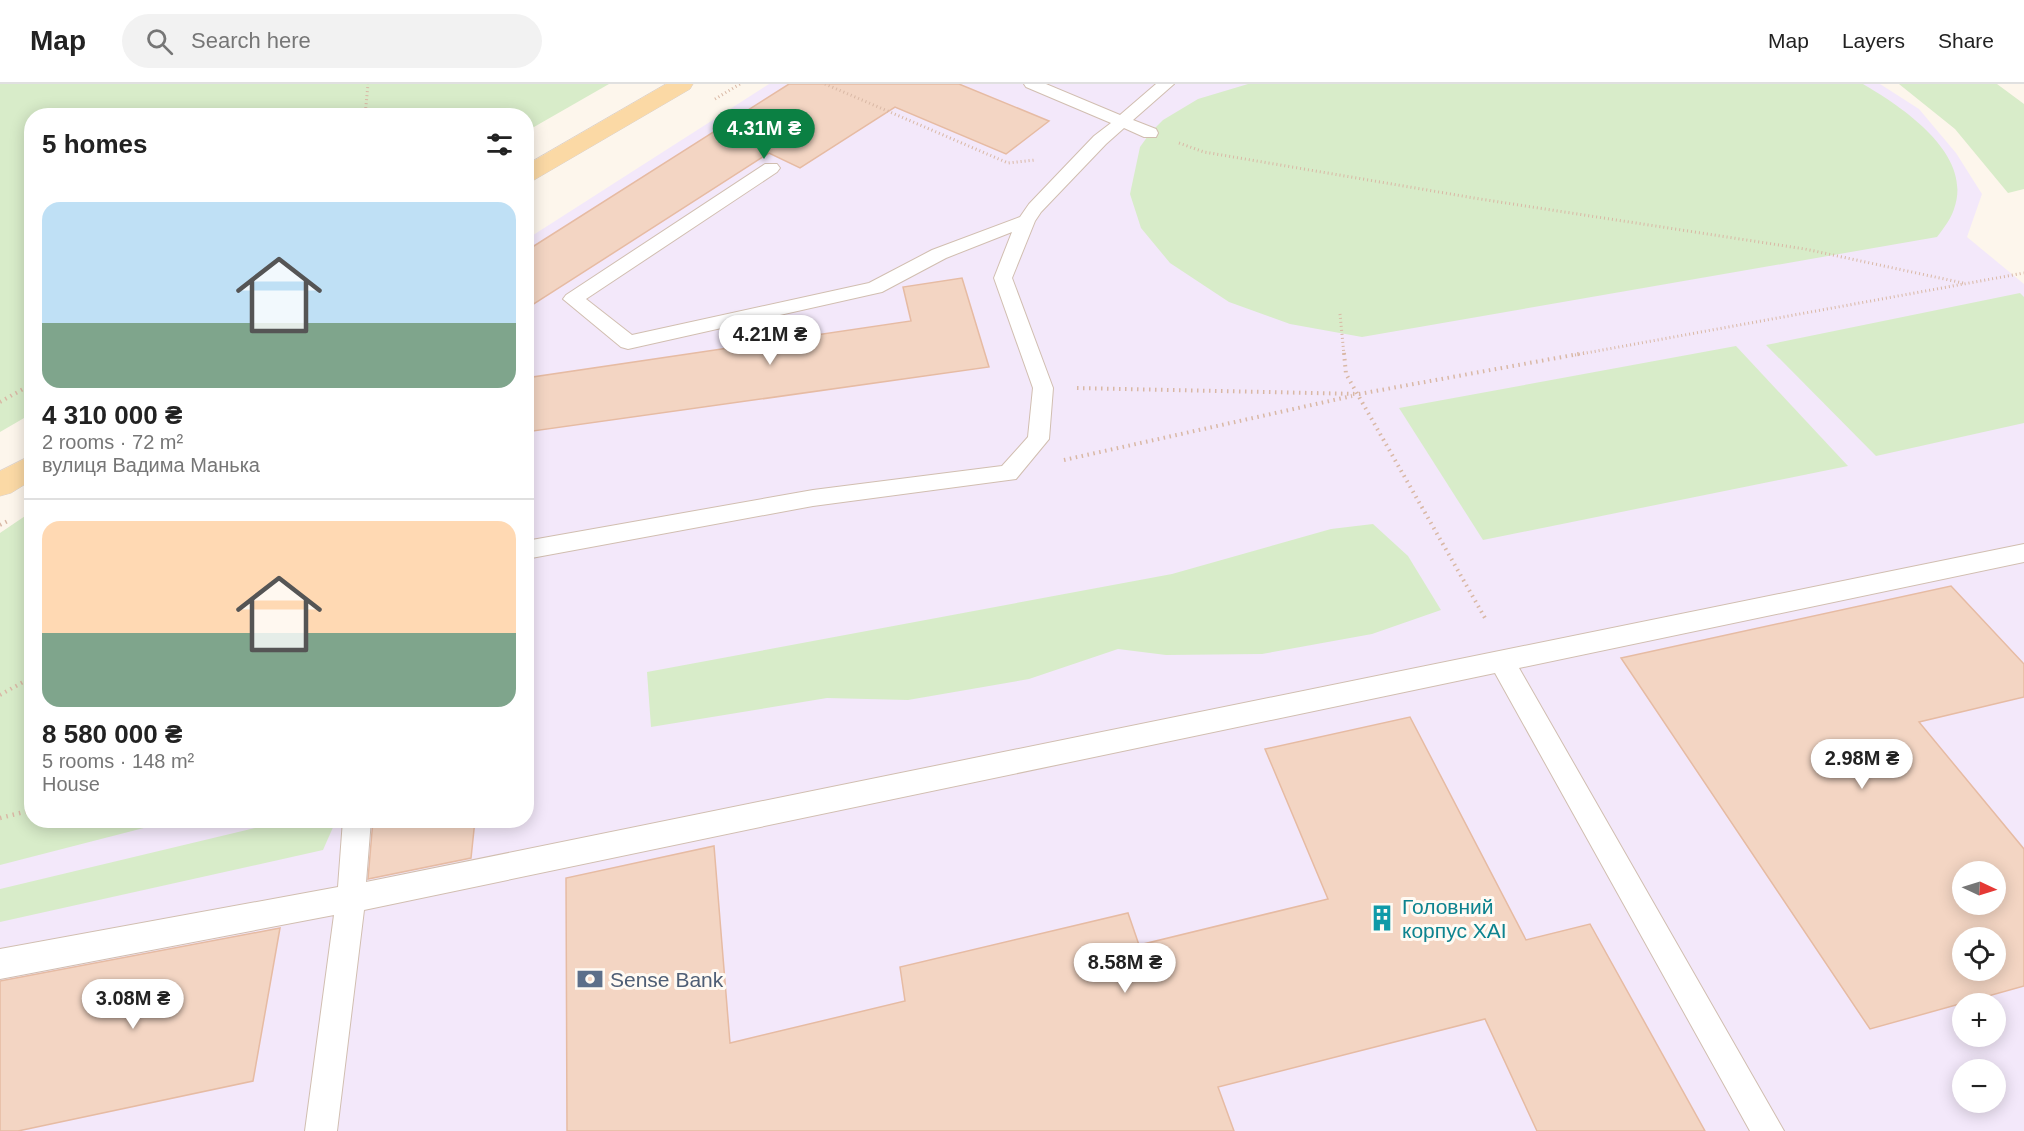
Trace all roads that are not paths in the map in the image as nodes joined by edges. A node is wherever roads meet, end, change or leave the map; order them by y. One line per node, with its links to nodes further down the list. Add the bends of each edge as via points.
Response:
1 (682, 84): 7 (main road)
2 (1032, 84): 4 (lane)
3 (1166, 84): 4 (lane)
4 (1121, 122): 5 (lane); 8 (lane, via 1086,153)
5 (1150, 133)
6 (771, 168): 8 (lane, via 573,299 628,342 875,288 939,254)
7 (534, 170)
8 (1026, 221): 11 (lane, via 1003,278 1043,388 1038,439 1008,473 813,498)
9 (24, 471): 10 (main road)
10 (0, 485)
11 (534, 549)
12 (2024, 553): 13 (lane)
13 (1501, 660): 15 (lane); 18 (lane)
14 (356, 828): 15 (lane)
15 (351, 897): 16 (lane); 17 (lane)
16 (0, 964)
17 (321, 1131)
18 (1768, 1131)

